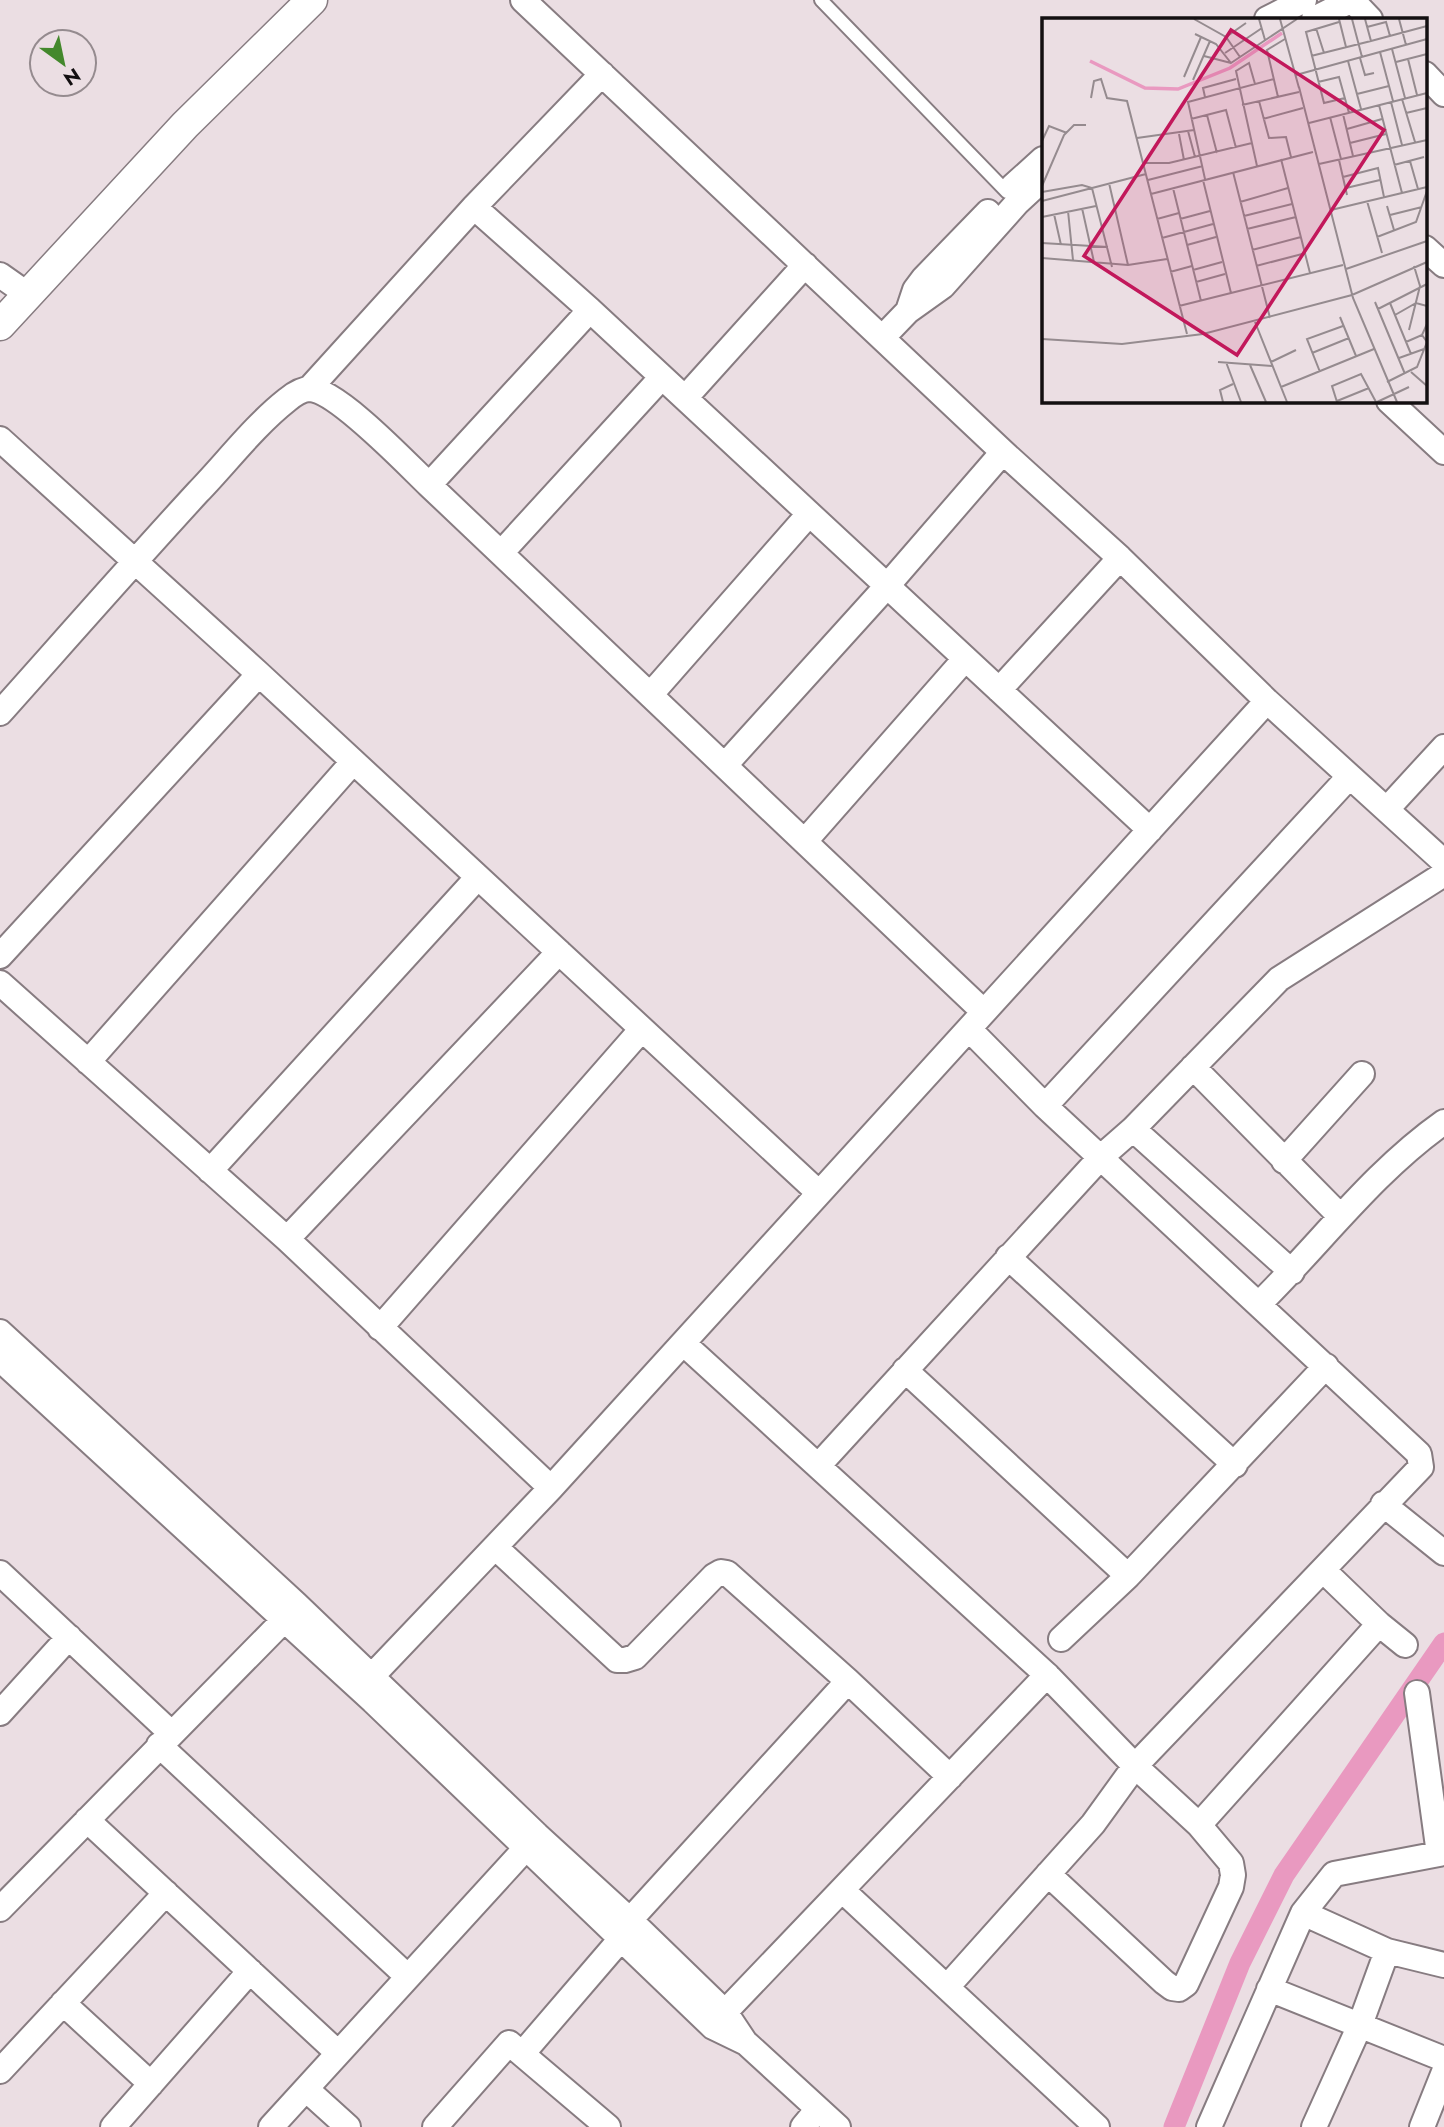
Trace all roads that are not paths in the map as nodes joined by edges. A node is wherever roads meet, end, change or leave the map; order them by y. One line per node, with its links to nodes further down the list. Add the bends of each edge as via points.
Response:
1 (312, 0): 18 (street, via 185,125)
2 (523, 0): 9 (street)
3 (821, 0): 12 (lane)
4 (1304, 0): 6 (street)
5 (1352, 0): 7 (street); 8 (street)
6 (1269, 18)
7 (1316, 18)
8 (1369, 18)
9 (602, 74): 13 (street); 15 (street)
10 (1042, 160): 12 (street)
11 (1042, 180): 20 (street, via 943,286)
12 (1007, 192): 20 (street, via 924,278)
13 (474, 207): 19 (street); 24 (street)
14 (1426, 249): 16 (street)
15 (806, 265): 22 (street); 25 (street)
16 (1444, 265)
17 (0, 275): 18 (street)
18 (27, 294): 21 (street)
19 (590, 310): 23 (street); 30 (street)
20 (908, 311): 22 (street)
21 (0, 325)
22 (883, 337): 28 (street)
23 (662, 377): 25 (street); 32 (street)
24 (309, 389): 30 (street, via 336,400); 34 (street, via 296,393 269,417)
25 (685, 398): 31 (street)
26 (1390, 402): 29 (street)
27 (0, 439): 34 (street)
28 (1003, 452): 33 (street); 35 (street)
29 (1444, 452)
30 (429, 485): 32 (street)
31 (809, 514): 35 (street); 39 (street)
32 (501, 553): 39 (street)
33 (1121, 558): 38 (street); 40 (street)
34 (134, 561): 37 (street); 41 (street)
35 (887, 586): 36 (street); 44 (street)
36 (965, 659): 38 (street); 48 (street)
37 (259, 674): 43 (street); 53 (street)
38 (999, 690): 47 (street)
39 (651, 694): 44 (street)
40 (1267, 701): 45 (street); 47 (street)
41 (0, 713)
42 (1444, 747): 46 (street)
43 (353, 762): 51 (street); 57 (street)
44 (725, 765): 48 (street)
45 (1349, 777): 46 (street); 60 (street)
46 (1387, 809): 49 (street)
47 (1150, 830): 55 (street)
48 (805, 841): 55 (street)
49 (1444, 862)
50 (1444, 874): 58 (street, via 1279,979)
51 (478, 877): 52 (street); 65 (street)
52 (559, 952): 56 (street); 68 (street)
53 (0, 956)
54 (0, 983): 57 (street)
55 (977, 1020): 60 (street); 66 (street)
56 (642, 1029): 66 (street); 72 (street)
57 (88, 1062): 65 (street)
58 (1193, 1068): 62 (street); 64 (street)
59 (1362, 1074): 64 (street)
60 (1045, 1106): 63 (street)
61 (1444, 1122): 67 (street)
62 (1133, 1129): 63 (street); 70 (street)
63 (1101, 1157): 69 (street); 71 (street)
64 (1284, 1161): 67 (street)
65 (210, 1171): 68 (street)
66 (819, 1193): 74 (street)
67 (1340, 1216): 70 (street)
68 (287, 1239): 72 (street)
69 (1009, 1256): 77 (street); 78 (street)
70 (1292, 1272): 71 (street)
71 (1259, 1304): 75 (street)
72 (380, 1328): 80 (street)
73 (0, 1332): 93 (street)
74 (683, 1343): 79 (street); 80 (street)
75 (1326, 1366): 78 (street); 81 (street, via 1419,1454 1421,1467)
76 (3, 1367): 87 (street)
77 (905, 1370): 79 (street); 86 (street)
78 (1235, 1465): 86 (street)
79 (818, 1466): 92 (street)
80 (551, 1488): 82 (street)
81 (1384, 1504): 83 (street); 84 (street)
82 (495, 1547): 93 (street); 94 (street, via 617,1660 635,1657 722,1572)
83 (1444, 1553)
84 (1324, 1571): 88 (street); 98 (street)
85 (0, 1574): 89 (street)
86 (1128, 1576): 90 (street)
87 (283, 1620): 97 (street); 102 (street)
88 (1379, 1624): 91 (street); 101 (street)
89 (69, 1637): 96 (street); 97 (street)
90 (1061, 1639)
91 (1405, 1645)
92 (1047, 1675): 98 (street); 99 (street)
93 (372, 1676): 109 (street, via 537,1835)
94 (848, 1681): 99 (street); 109 (street)
95 (1417, 1693): 103 (street)
96 (0, 1713)
97 (165, 1739): 100 (street); 113 (street)
98 (1135, 1766): 101 (street); 104 (street, via 1093,1824)
99 (950, 1777): 105 (street)
100 (87, 1820): 106 (street); 107 (street)
101 (1199, 1825): 104 (street, via 1231,1863 1234,1875 1186,1984 1179,1989 1164,1982)
102 (525, 1849): 109 (street); 113 (street)
103 (1442, 1854): 108 (street, via 1334,1874)
104 (1048, 1874): 114 (street)
105 (842, 1890): 114 (street); 117 (street)
106 (166, 1893): 112 (street); 116 (street)
107 (0, 1909)
108 (1303, 1913): 110 (street); 115 (street)
109 (625, 1930): 117 (street); 119 (street, via 713,2027); 121 (street)
110 (1387, 1951): 111 (street); 118 (street)
111 (1444, 1965)
112 (250, 1971): 120 (street); 125 (street)
113 (408, 1977): 120 (street)
114 (947, 1987): 134 (street)
115 (1269, 1989): 118 (street); 135 (street)
116 (64, 2003): 123 (street); 125 (street)
117 (725, 2012): 119 (street)
118 (1360, 2025): 122 (street); 136 (street)
119 (745, 2042): 127 (street)
120 (338, 2053): 126 (street)
121 (522, 2054): 131 (street, via 509,2043); 132 (street)
122 (1444, 2059)
123 (0, 2071)
124 (1444, 2072): 137 (street)
125 (151, 2084): 128 (street)
126 (306, 2089): 129 (street); 130 (street)
127 (810, 2118): 133 (street)
128 (113, 2127)
129 (271, 2127)
130 (348, 2127)
131 (435, 2127)
132 (608, 2127)
133 (838, 2127)
134 (1097, 2127)
135 (1209, 2127)
136 (1314, 2127)
137 (1422, 2127)

